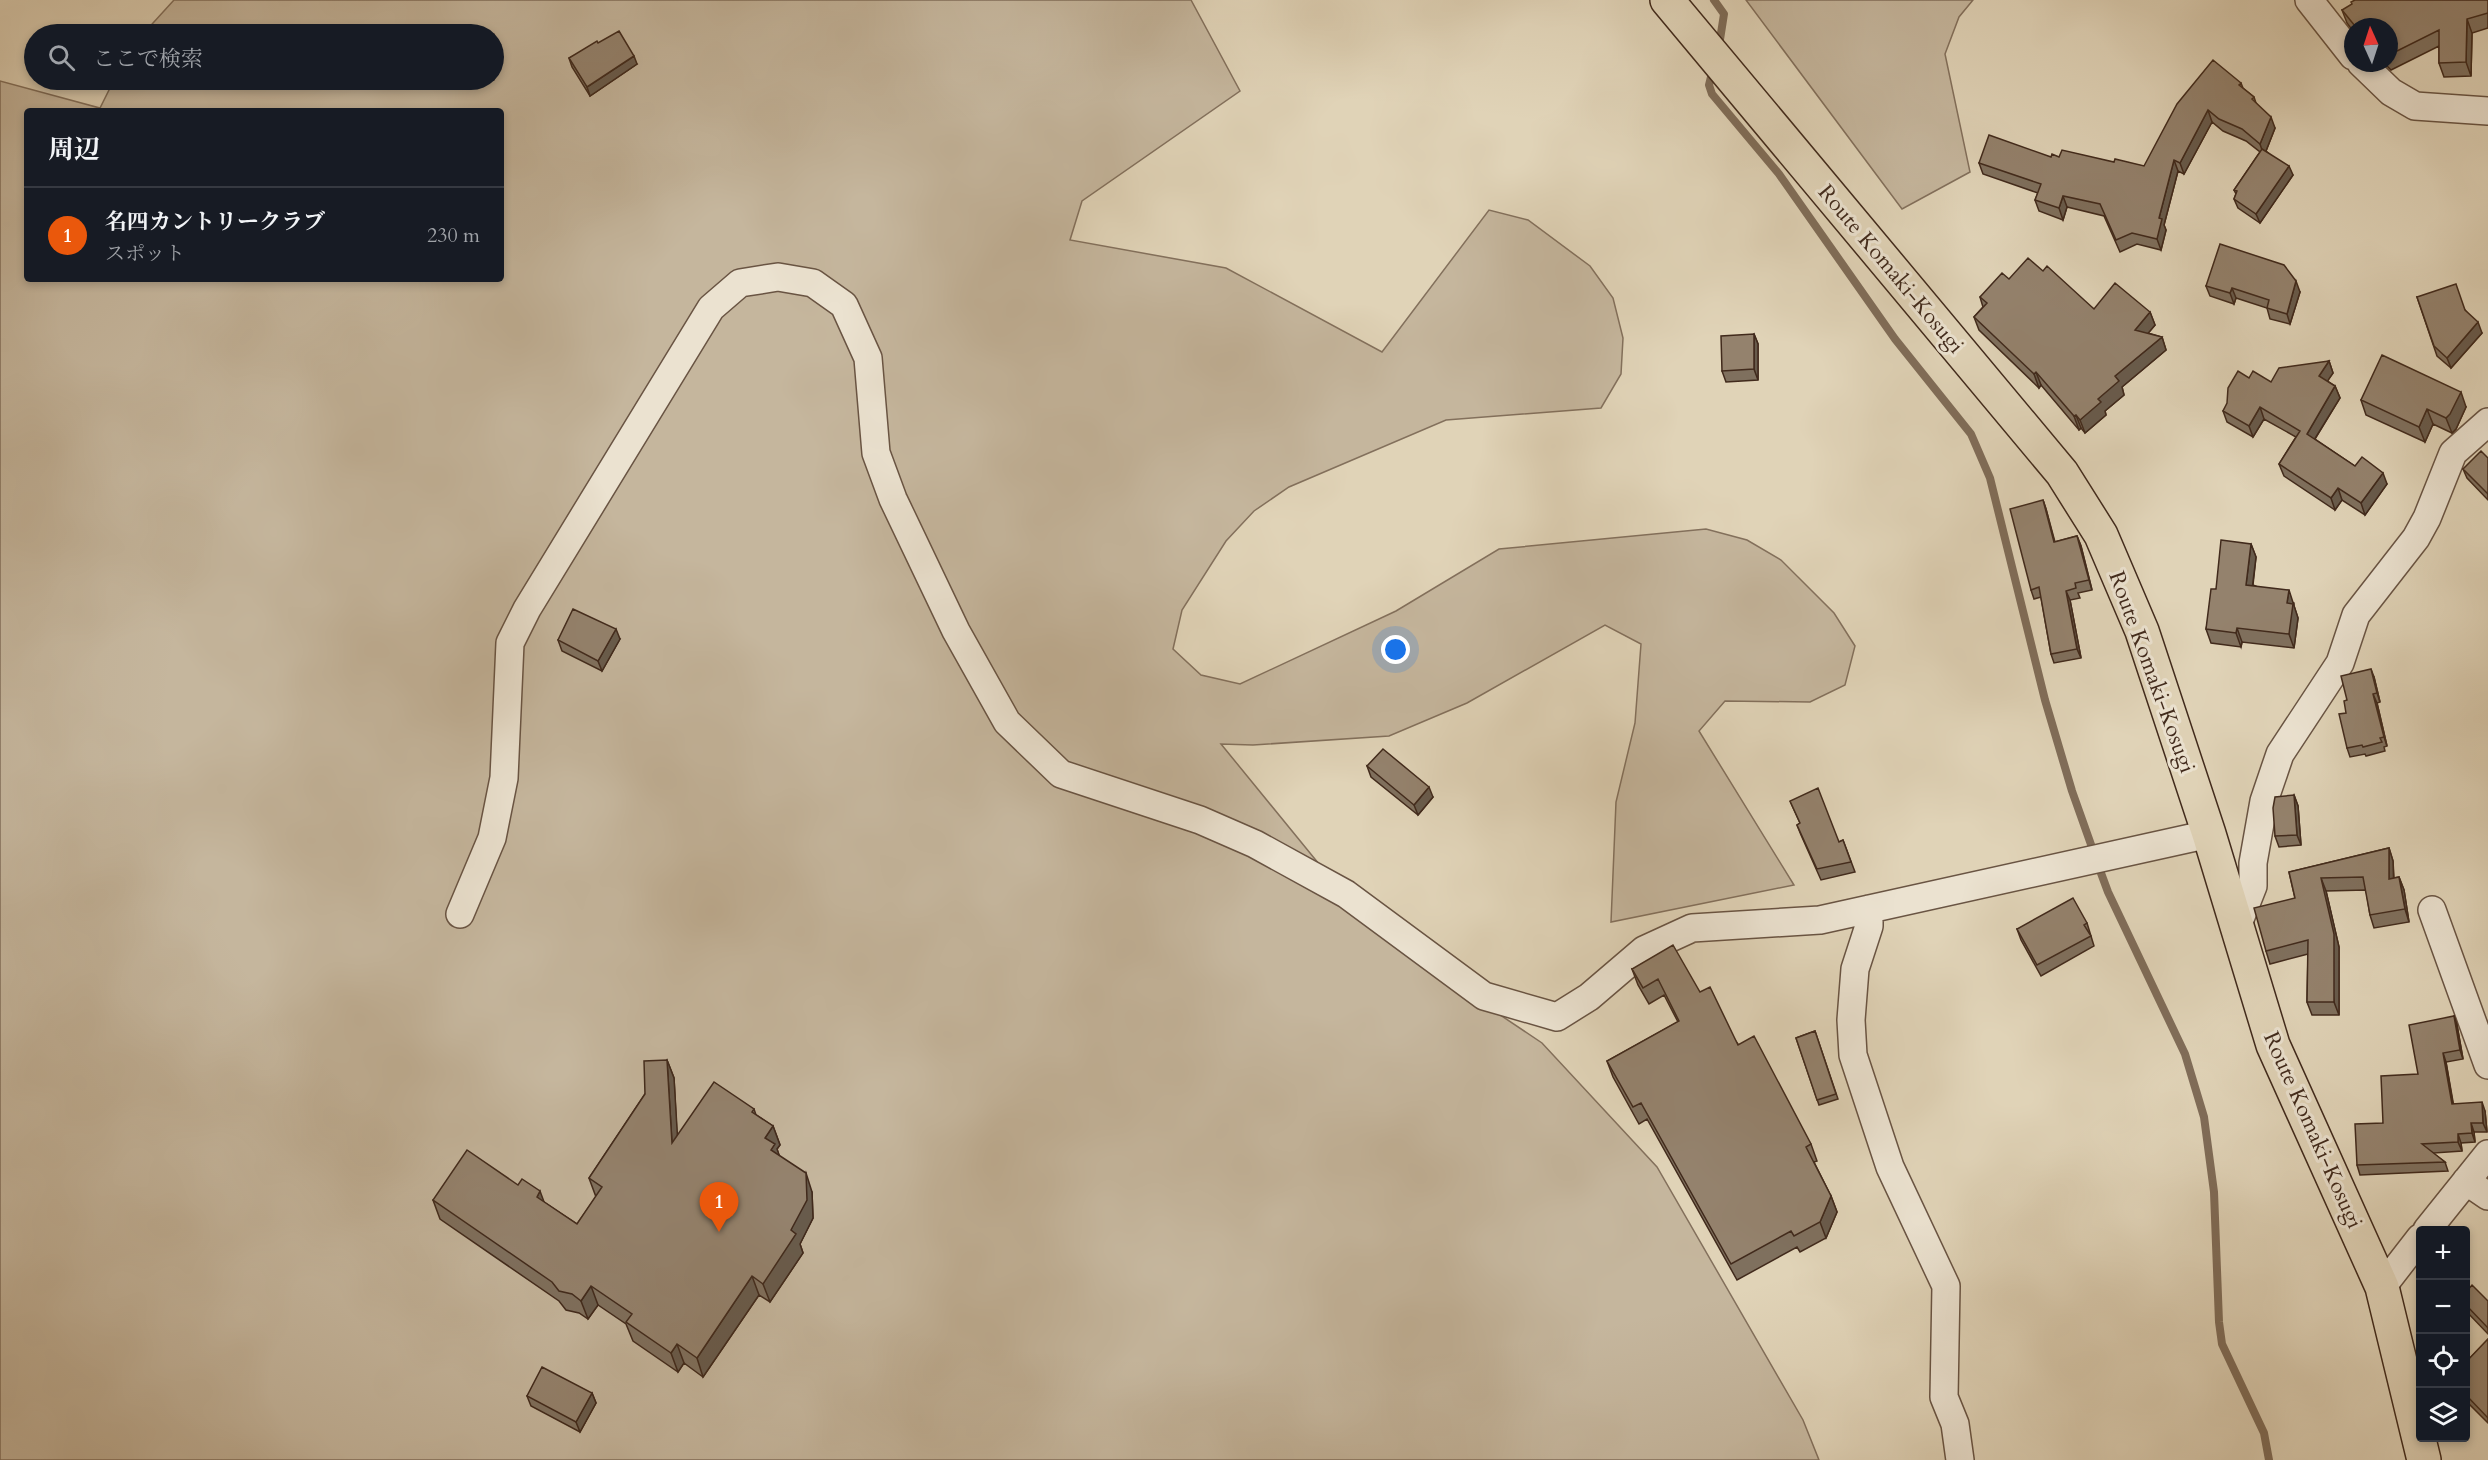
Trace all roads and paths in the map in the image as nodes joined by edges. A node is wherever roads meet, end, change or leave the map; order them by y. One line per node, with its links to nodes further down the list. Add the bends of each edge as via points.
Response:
1 (1667, 0): 7 (main road, Route Komaki-Kosugi, via 2062,473 2101,535 2142,631)
2 (2309, 0): 3 (street)
3 (2344, 45)
4 (2370, 72): 5 (street, via 2391,92 2415,106)
5 (2488, 111)
6 (2488, 422): 11 (street, via 2453,453 2427,518 2356,615 2340,663 2280,754 2264,801 2253,886)
7 (2208, 834): 8 (street); 11 (main road, Route Komaki-Kosugi)
8 (1869, 909): 10 (street, via 1820,920 1692,928 1644,950 1589,997 1557,1017 1484,996 1346,894 1255,844 1200,820 1061,774 1007,722 956,631 893,500 876,453 868,358 844,304 813,283 778,277 740,283 711,308 526,609 510,643 504,778 492,838); 18 (street, via 1869,926 1855,969 1853,1055 1890,1167 1946,1286 1944,1397 1955,1424)
9 (2432, 910): 12 (street)
10 (460, 914)
11 (2236, 929): 17 (main road, Route Komaki-Kosugi, via 2273,1044)
12 (2488, 1065)
13 (2488, 1154): 14 (street)
14 (2477, 1188): 15 (street)
15 (2432, 1226)
16 (2416, 1244): 17 (street)
17 (2382, 1287): 19 (main road, Route Komaki-Kosugi)
18 (1960, 1460)
19 (2424, 1460)

